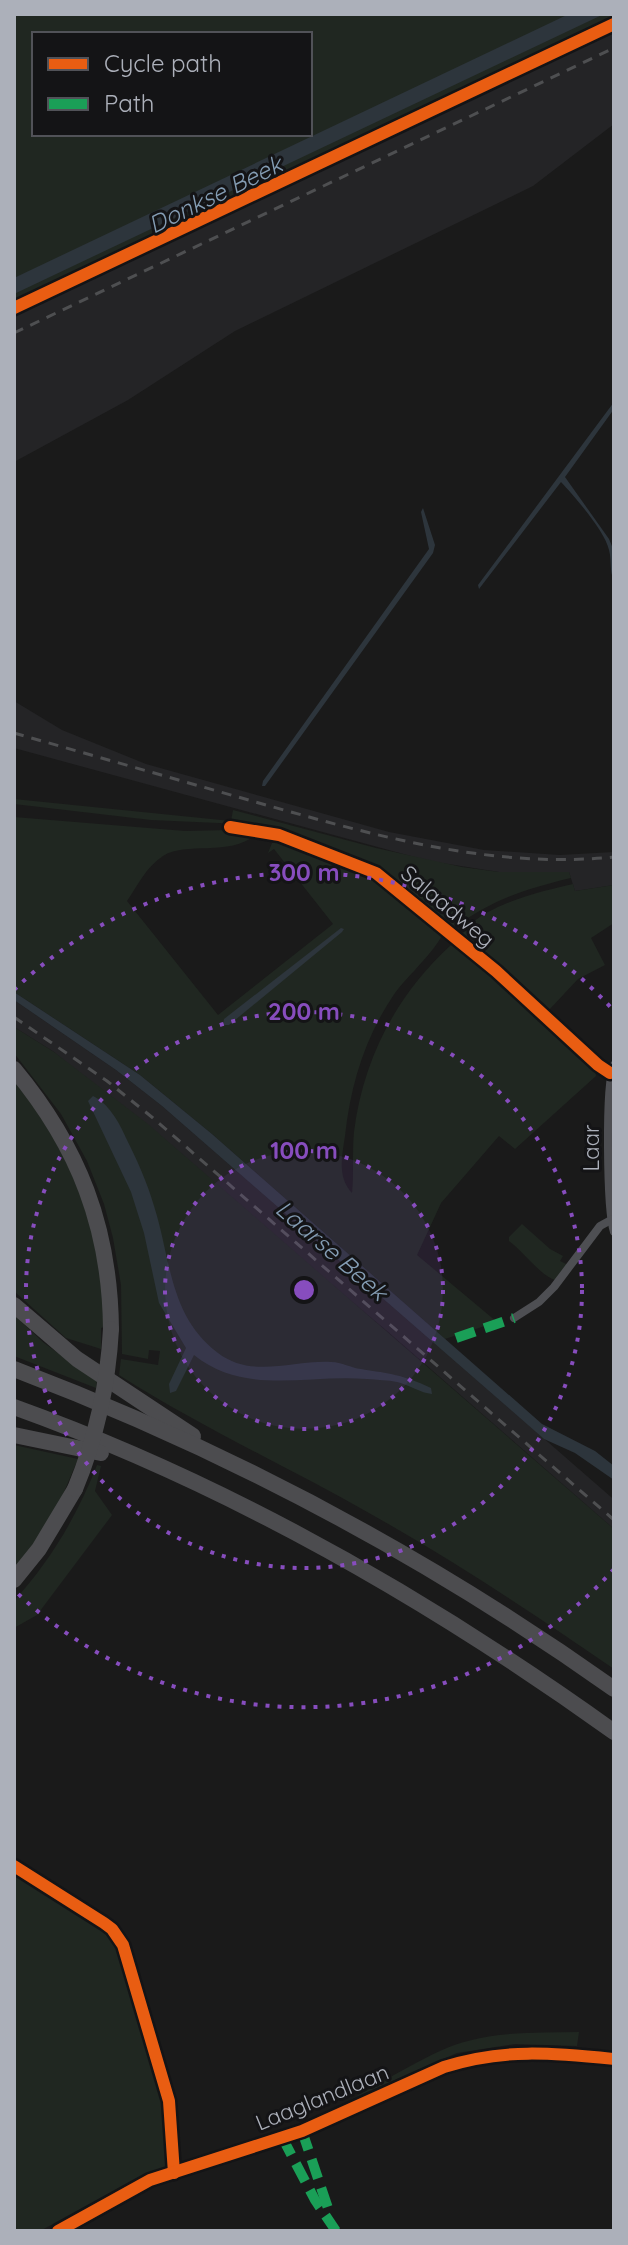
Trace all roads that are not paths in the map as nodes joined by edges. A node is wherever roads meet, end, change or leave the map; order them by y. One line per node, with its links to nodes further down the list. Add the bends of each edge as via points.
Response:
1 (230, 827): 3 (street, Salaadweg, via 279,835 376,873 496,971 598,1065)
2 (14, 1069): 13 (highway, bridge, via 56,1126 88,1192 105,1250 111,1329 102,1407 75,1489 52,1531)
3 (612, 1069): 4 (street, Laar)
4 (611, 1220): 5 (street, Laar); 7 (street, via 600,1226 539,1302)
5 (614, 1232)
6 (14, 1305): 12 (highway, via 77,1359)
7 (514, 1318)
8 (14, 1369): 12 (highway)
9 (14, 1407): 11 (highway)
10 (14, 1435): 11 (highway)
11 (154, 1465): 15 (highway, via 376,1578)
12 (240, 1466): 14 (highway, via 447,1579)
13 (14, 1580)
14 (614, 1689)
15 (614, 1732)
16 (614, 2059): 17 (street, Laaglandlaan, via 533,2051 456,2063 302,2131 150,2180)
17 (58, 2231)

